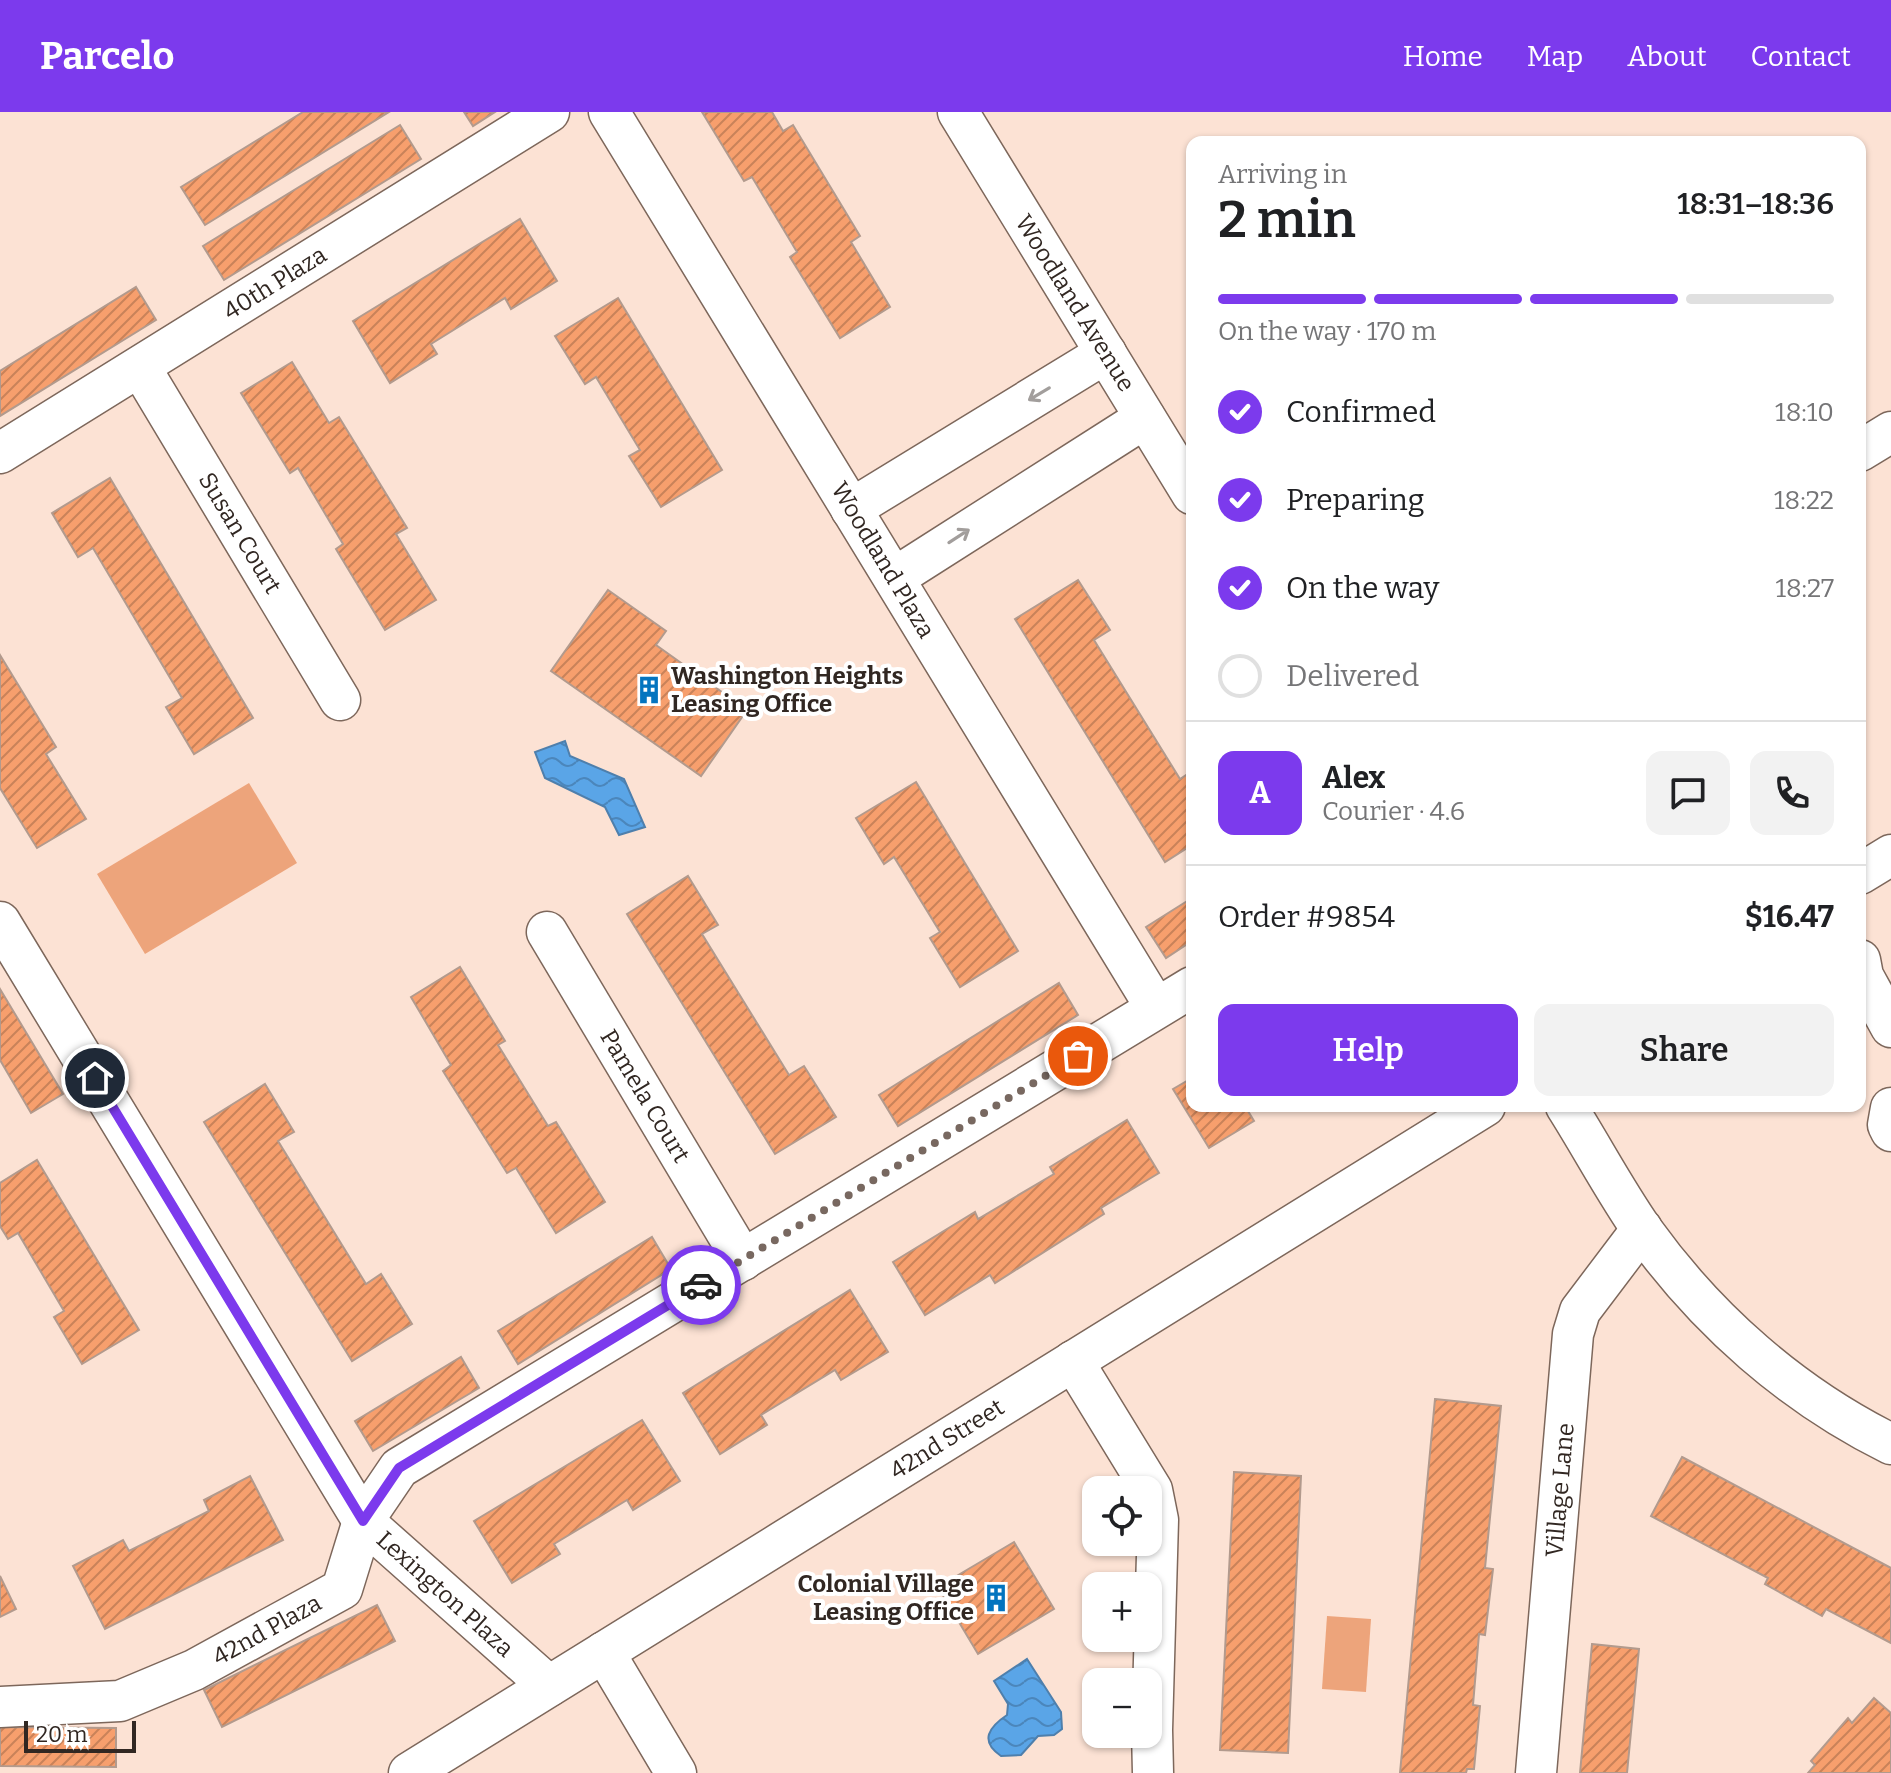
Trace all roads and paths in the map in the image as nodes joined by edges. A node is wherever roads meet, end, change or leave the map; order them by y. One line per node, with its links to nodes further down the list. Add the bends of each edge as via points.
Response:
1 (549, 112): 5 (street, 40th Plaza)
2 (609, 112): 11 (street, Woodland Plaza)
3 (958, 112): 4 (street, Woodland Avenue)
4 (1106, 353): 6 (street, Woodland Avenue); 11 (street, one-way to 11)
5 (140, 367): 9 (street, 40th Plaza); 13 (street, Susan Court)
6 (1145, 418): 10 (street, Woodland Avenue); 12 (street, one-way to 6)
7 (1891, 432): 8 (street)
8 (1866, 447)
9 (0, 453)
10 (1186, 484)
11 (851, 509): 12 (street, Woodland Plaza)
12 (894, 578): 20 (street, Woodland Plaza)
13 (340, 700)
14 (1891, 855): 15 (street)
15 (1866, 870)
16 (0, 922): 30 (street, Lexington Plaza)
17 (547, 932): 27 (street, Pamela Court)
18 (1866, 980): 21 (street)
19 (1186, 990): 20 (street, 42nd Plaza)
20 (1156, 1008): 27 (street, 42nd Plaza)
21 (1891, 1027)
22 (1891, 1108): 25 (street)
23 (1475, 1112): 28 (street, 42nd Street)
24 (1570, 1112): 26 (street)
25 (1891, 1131)
26 (1642, 1229): 29 (street, via 1731,1333 1783,1377); 37 (street, Village Lane, via 1580,1311 1573,1334)
27 (743, 1260): 30 (street, 42nd Plaza, via 399,1468)
28 (1073, 1361): 31 (street, 42nd Street); 36 (street, via 1152,1490 1158,1520)
29 (1891, 1444)
30 (363, 1521): 32 (street, Lexington Plaza); 33 (street, 42nd Plaza, via 342,1589 194,1670 120,1701)
31 (604, 1652): 32 (street, 42nd Street); 35 (street)
32 (549, 1686): 34 (street, 42nd Street)
33 (0, 1707)
34 (409, 1773)
35 (676, 1773)
36 (1153, 1773)
37 (1536, 1773)

